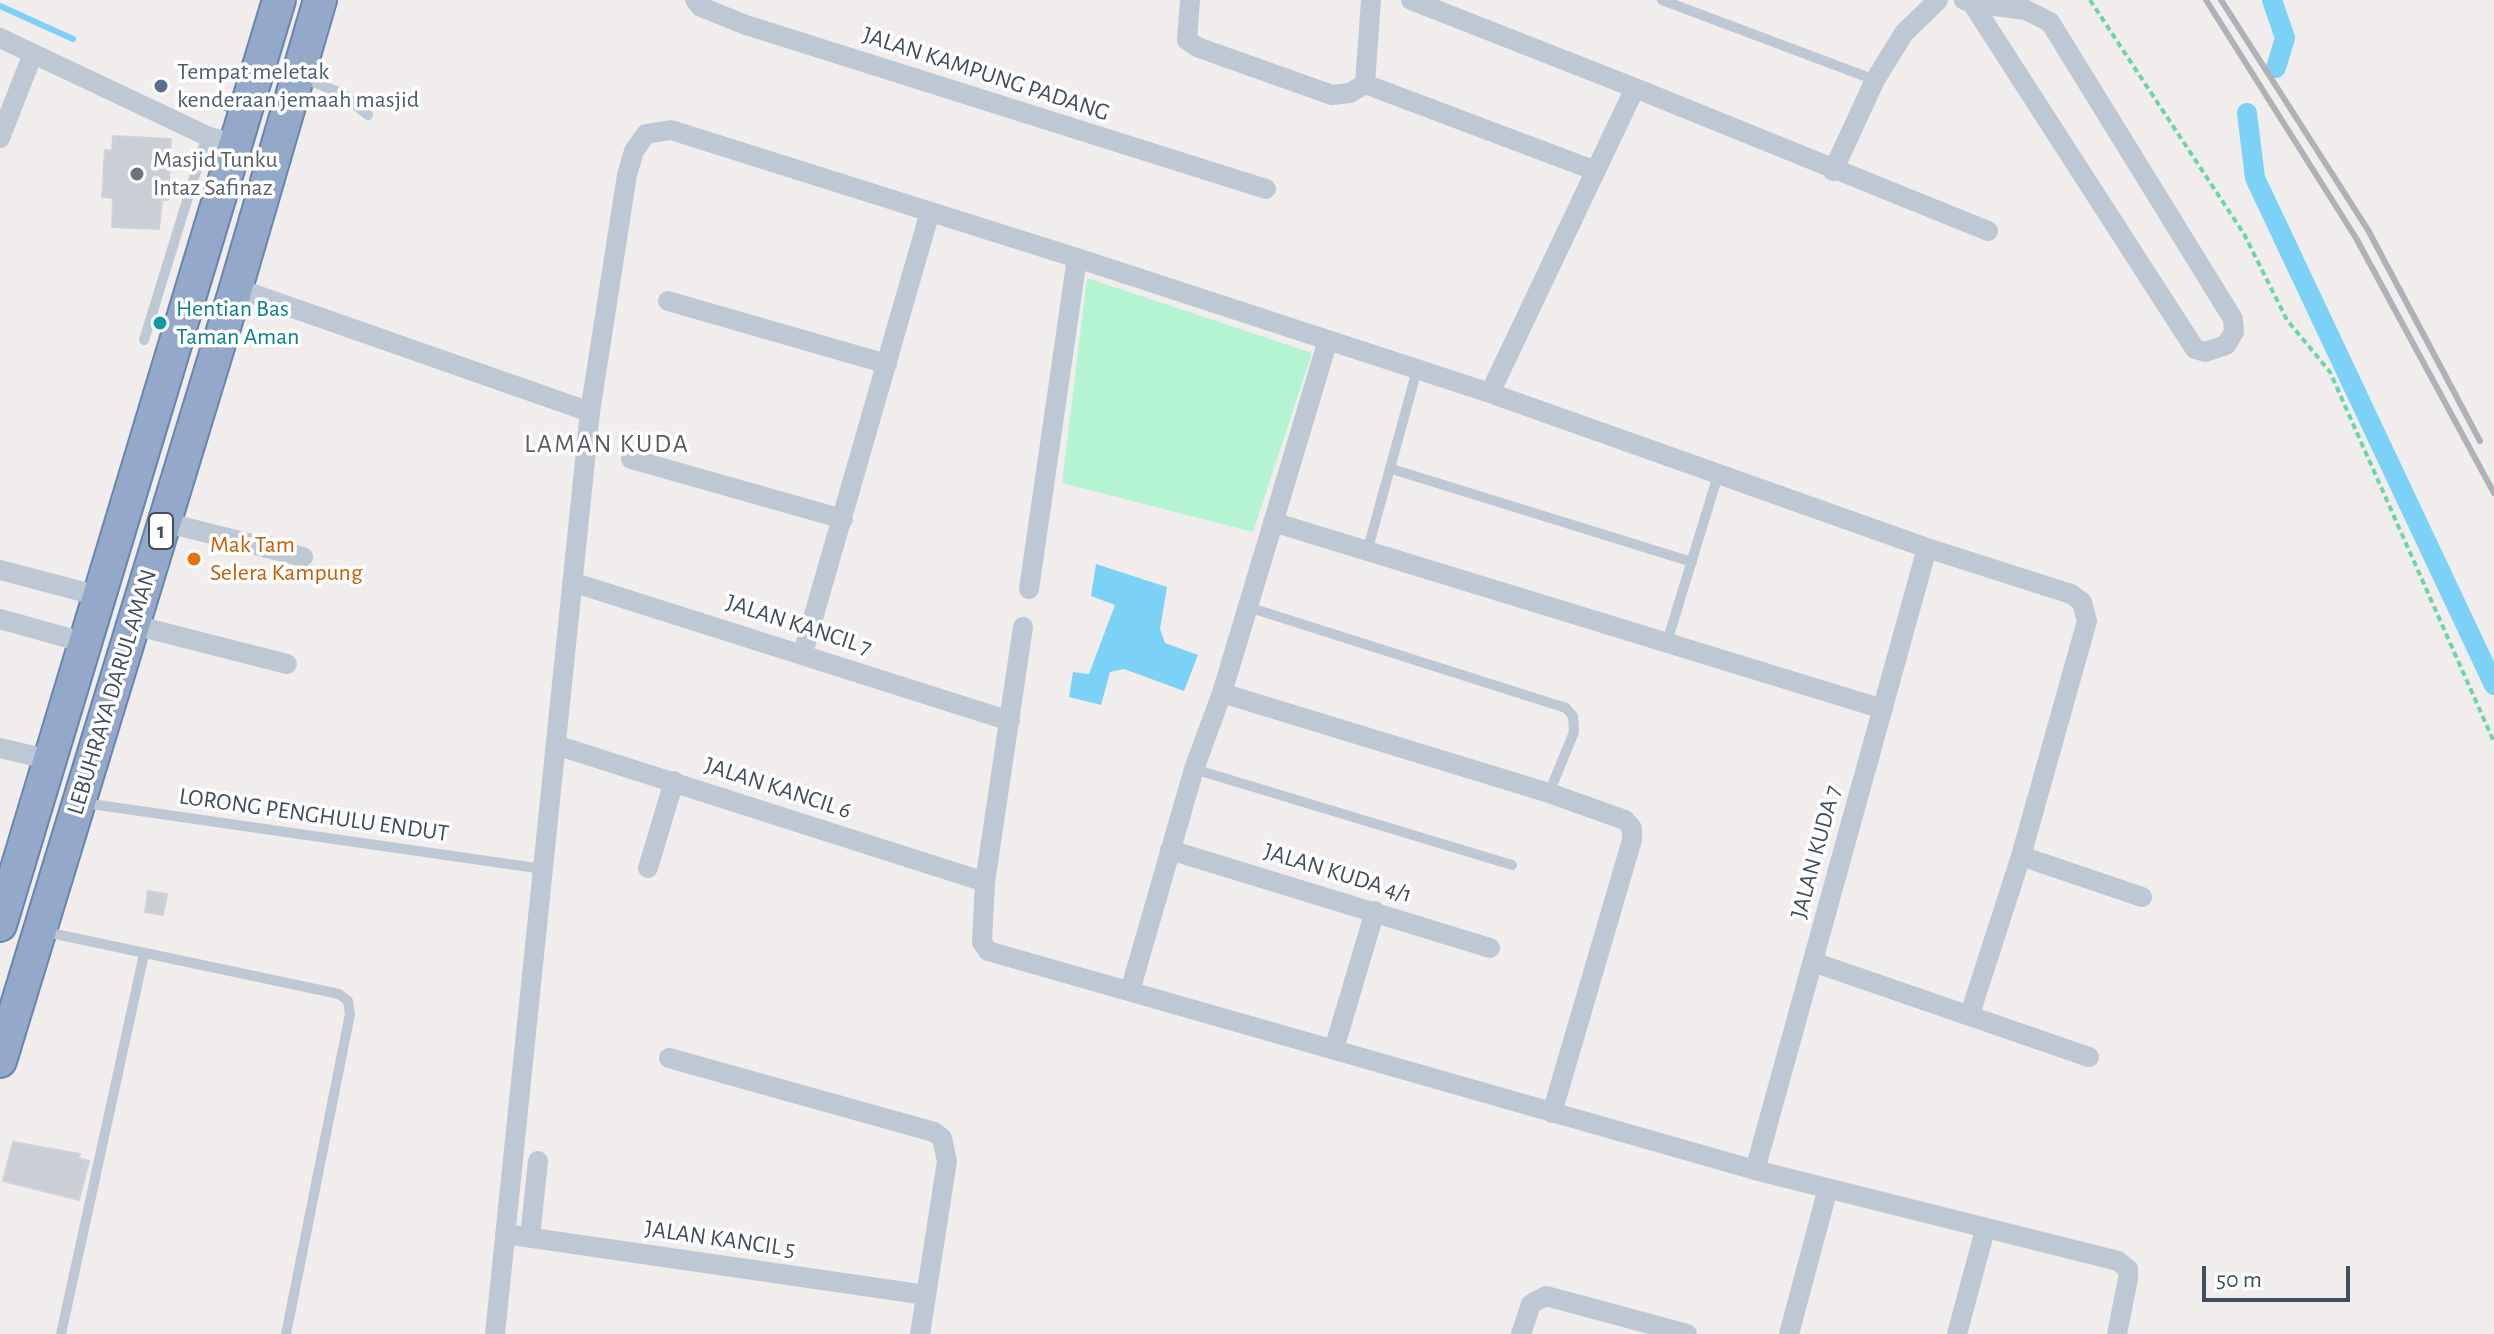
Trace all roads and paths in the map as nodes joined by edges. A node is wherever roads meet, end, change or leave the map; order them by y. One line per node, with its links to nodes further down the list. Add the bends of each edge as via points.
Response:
1 (279, 0): 19 (highway, LEBUHRAYA DARUL AMAN / 1)
2 (320, 0): 13 (highway, LEBUHRAYA DARUL AMAN / 1)
3 (695, 0): 22 (street, JALAN KAMPUNG PADANG, via 746,25)
4 (1190, 0): 15 (street, via 1187,40 1197,47 1332,95)
5 (1371, 0): 15 (street)
6 (1411, 0): 16 (street)
7 (1662, 0): 14 (lane)
8 (1938, 0): 14 (street, via 1904,33)
9 (2090, 0): 60 (path, via 2244,234 2287,320 2330,372)
10 (1968, 1): 10 (street, via 2195,349 2205,352 2226,345 2234,332 2233,319 2050,22 2026,10)
11 (0, 38): 12 (street)
12 (32, 56): 18 (street); 19 (street)
13 (298, 77): 17 (lane, via 341,93); 27 (highway, LEBUHRAYA DARUL AMAN / 1)
14 (1875, 80): 21 (street)
15 (1365, 84): 20 (street)
16 (1635, 88): 20 (street); 21 (street)
17 (368, 115)
18 (0, 138)
19 (221, 140): 24 (highway, LEBUHRAYA DARUL AMAN / 1)
20 (1596, 171): 33 (street)
21 (1833, 171): 25 (street)
22 (1266, 189)
23 (930, 212): 26 (street); 31 (street); 34 (street, via 671,130 646,134 627,175)
24 (194, 229): 29 (lane); 48 (highway, LEBUHRAYA DARUL AMAN / 1)
25 (1988, 231)
26 (1077, 258): 30 (street); 47 (street)
27 (236, 288): 34 (street); 39 (highway, LEBUHRAYA DARUL AMAN / 1)
28 (668, 301): 31 (street)
29 (144, 340)
30 (1328, 340): 32 (street); 40 (street)
31 (887, 364): 38 (street)
32 (1417, 370): 33 (street); 36 (lane)
33 (1490, 393): 37 (street)
34 (590, 412): 46 (street)
35 (631, 459): 38 (street)
36 (1392, 469): 42 (lane); 44 (lane)
37 (1718, 475): 41 (street); 44 (lane)
38 (843, 519): 55 (street)
39 (164, 522): 43 (street); 51 (highway, LEBUHRAYA DARUL AMAN / 1)
40 (1273, 522): 42 (street); 49 (street)
41 (1927, 548): 58 (street, JALAN KUDA 7); 70 (street, via 2082,602 2087,621)
42 (1367, 552): 53 (street)
43 (303, 557)
44 (1692, 562): 53 (lane)
45 (0, 570): 48 (street)
46 (572, 582): 55 (street, JALAN KANCIL 7); 61 (street)
47 (1029, 589)
48 (99, 596): 54 (highway, LEBUHRAYA DARUL AMAN / 1)
49 (1248, 607): 57 (street); 66 (lane, via 1566,708 1573,716 1574,732)
50 (0, 619): 54 (street)
51 (134, 625): 56 (street); 67 (highway, LEBUHRAYA DARUL AMAN / 1)
52 (1023, 627): 59 (street)
53 (1667, 642): 58 (street)
54 (86, 643): 63 (highway, LEBUHRAYA DARUL AMAN / 1)
55 (803, 653): 59 (street, JALAN KANCIL 7)
56 (287, 664)
57 (1222, 693): 64 (street); 66 (street)
58 (1883, 709): 81 (street, JALAN KUDA 7)
59 (1010, 721): 74 (street)
60 (2494, 742)
61 (556, 745): 65 (street, JALAN KANCIL 6); 73 (street)
62 (0, 748): 63 (street)
63 (51, 760): 69 (highway, LEBUHRAYA DARUL AMAN / 1)
64 (1194, 769): 68 (street); 71 (lane)
65 (674, 781): 72 (street); 74 (street, JALAN KANCIL 6)
66 (1549, 793): 88 (street, via 1625,820 1632,828)
67 (78, 802): 73 (lane, LORONG PENGHULU ENDUT); 78 (highway, LEBUHRAYA DARUL AMAN / 1)
68 (1170, 850): 76 (street, JALAN KUDA 4/1); 82 (street)
69 (12, 852): 77 (highway, LEBUHRAYA DARUL AMAN / 1)
70 (2021, 856): 75 (street); 83 (street)
71 (1512, 865)
72 (648, 868)
73 (543, 869): 93 (street)
74 (985, 882): 82 (street, via 982,942 988,951)
75 (2142, 897)
76 (1375, 911): 79 (street, JALAN KUDA 4/1); 84 (street)
77 (0, 925)
78 (40, 931): 80 (lane); 87 (highway, LEBUHRAYA DARUL AMAN / 1)
79 (1490, 948)
80 (144, 954): 96 (lane); 97 (lane, via 339,994 348,1001 350,1014)
81 (1813, 962): 83 (street); 90 (street, JALAN KUDA 7)
82 (1130, 991): 84 (street)
83 (1970, 1014): 85 (street)
84 (1334, 1049): 88 (street)
85 (2089, 1057)
86 (669, 1058): 95 (street, via 942,1138 947,1161)
87 (0, 1061)
88 (1552, 1113): 90 (street)
89 (538, 1161): 94 (street)
90 (1755, 1170): 91 (street)
91 (1828, 1188): 92 (street); 102 (street)
92 (1985, 1230): 103 (street); 104 (street, via 2103,1256 2128,1269)
93 (505, 1234): 94 (street, JALAN KANCIL 5); 98 (street)
94 (530, 1237): 95 (street, JALAN KANCIL 5)
95 (926, 1295): 99 (street)
96 (61, 1334)
97 (286, 1334)
98 (495, 1334)
99 (920, 1334)
100 (1521, 1334): 101 (street, via 1531,1304 1546,1296)
101 (1687, 1334)
102 (1789, 1334)
103 (1957, 1334)
104 (2117, 1334)

